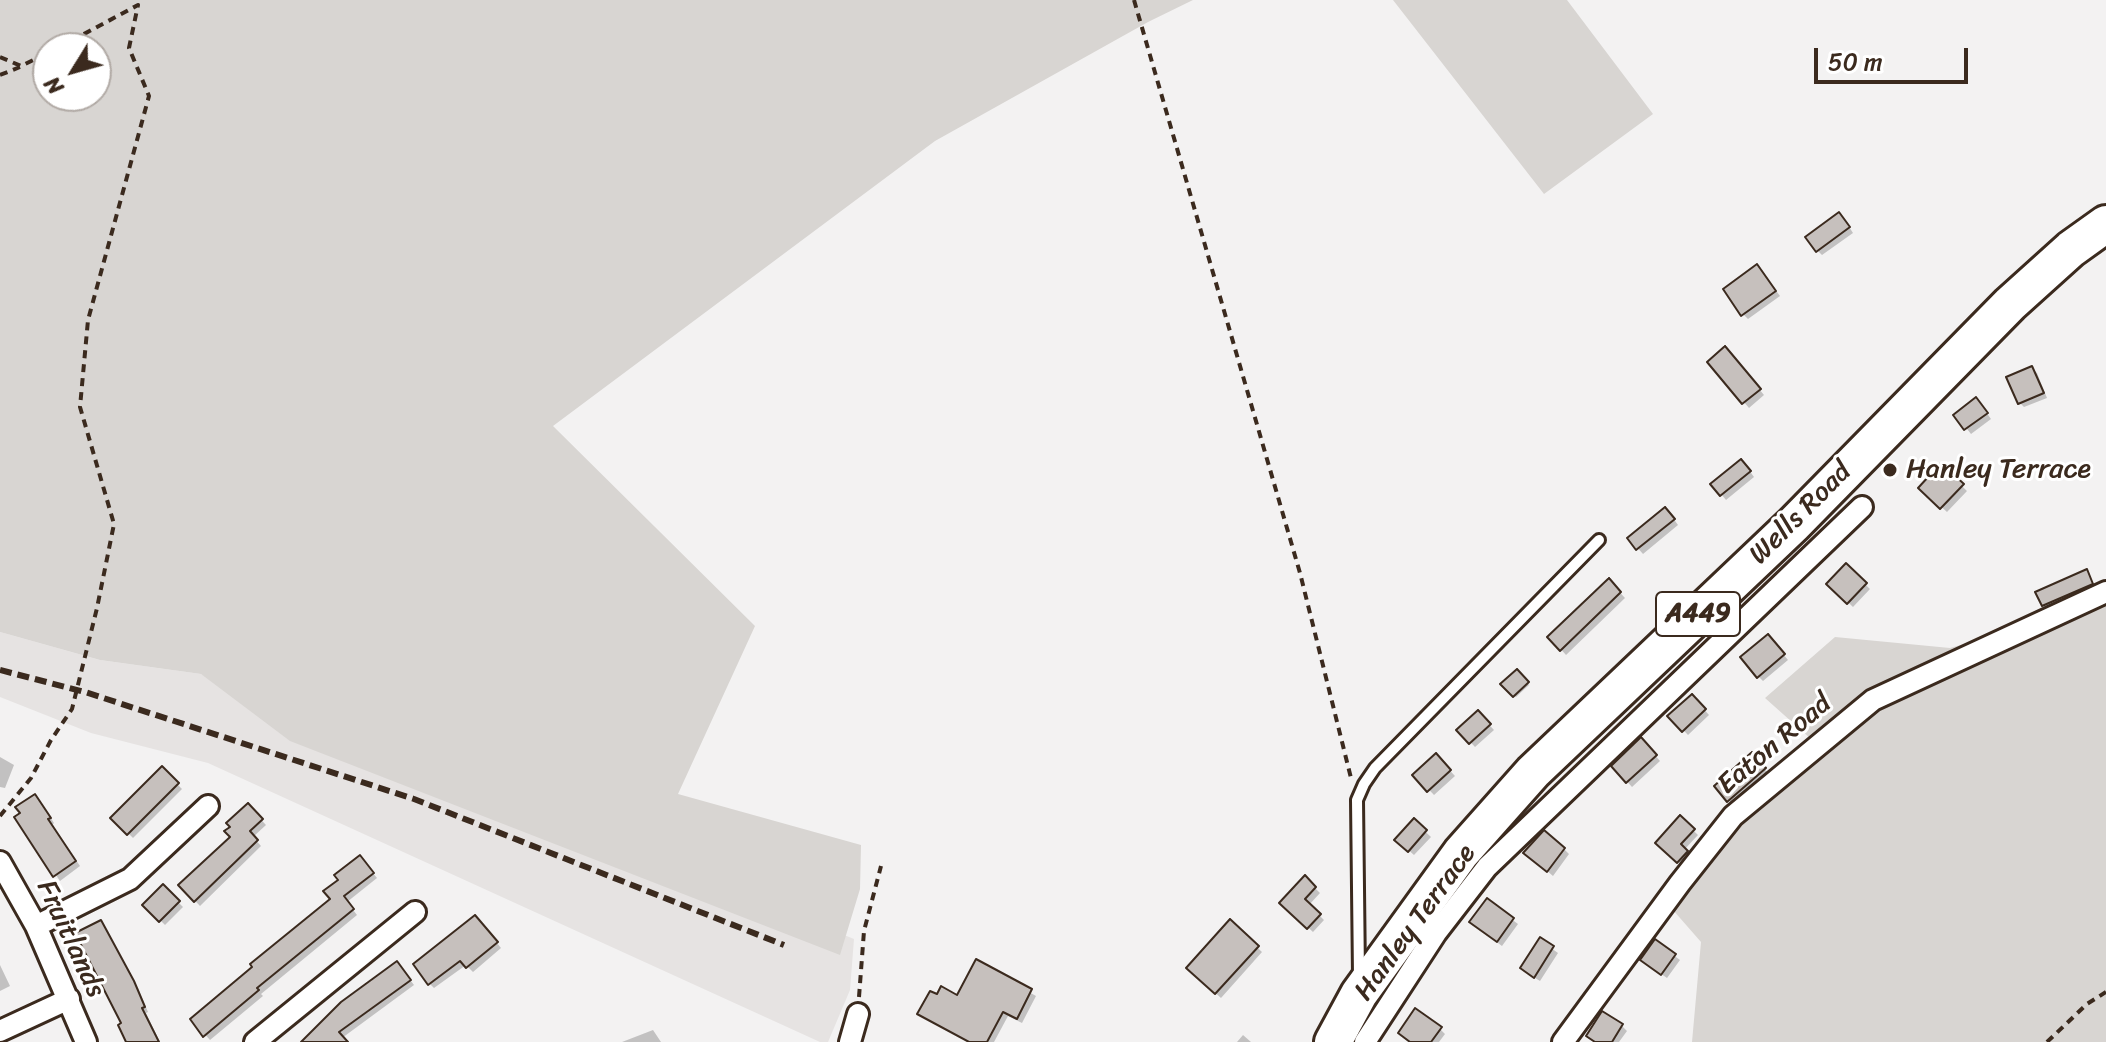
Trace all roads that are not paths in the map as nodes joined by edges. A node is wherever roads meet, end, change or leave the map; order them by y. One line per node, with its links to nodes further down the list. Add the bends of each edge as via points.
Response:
1 (2106, 224): 9 (highway, Wells Road / A449, via 2010,304 1794,524 1533,772 1461,853)
2 (1862, 507): 17 (street, Hanley Terrace, via 1487,867 1436,933)
3 (1599, 540): 9 (lane, via 1375,768 1357,800)
4 (2106, 592): 18 (street, Eaton Road, via 1873,700 1757,796 1733,816 1688,872)
5 (208, 806): 8 (street, via 130,879)
6 (0, 862): 8 (street, Fruitlands)
7 (415, 912): 14 (street)
8 (36, 926): 10 (street, Fruitlands)
9 (1359, 994): 16 (highway, Wells Road / A449)
10 (69, 999): 12 (street); 13 (street, Fruitlands)
11 (858, 1014): 15 (street)
12 (0, 1031)
13 (86, 1042)
14 (255, 1042)
15 (850, 1042)
16 (1333, 1042)
17 (1365, 1042)
18 (1563, 1042)

